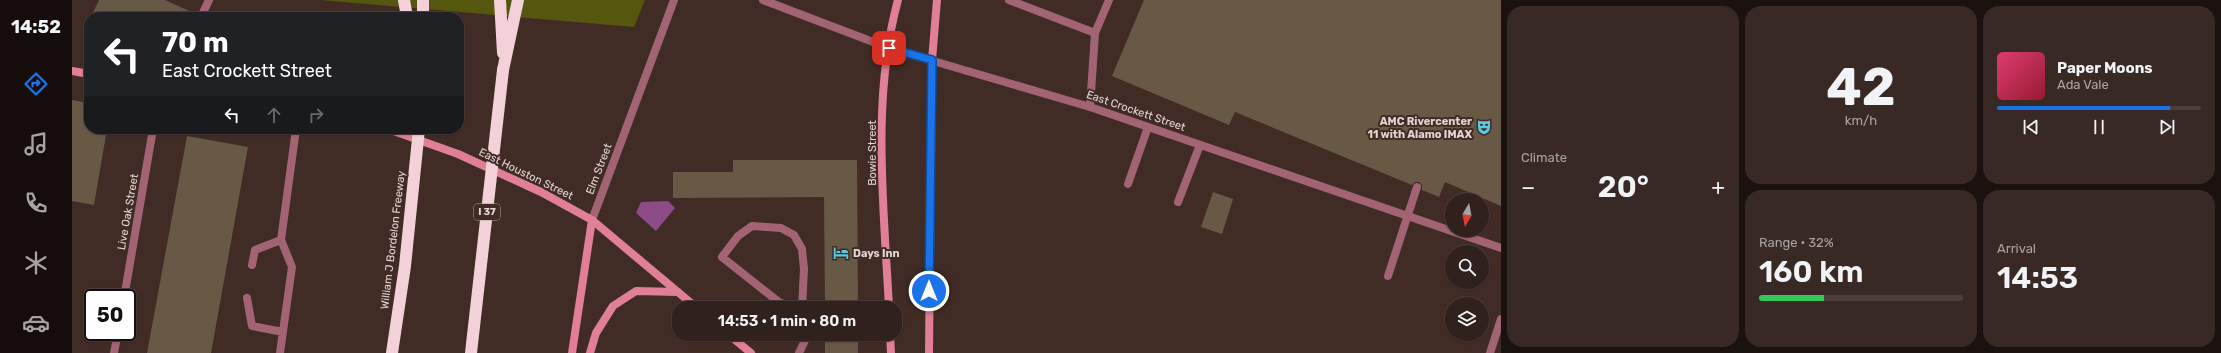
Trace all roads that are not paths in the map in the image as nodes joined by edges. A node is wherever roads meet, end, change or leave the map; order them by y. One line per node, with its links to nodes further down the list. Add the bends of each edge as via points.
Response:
1 (209, 0): 12 (street)
2 (404, 0): 13 (highway)
3 (423, 0): 14 (highway)
4 (500, 0): 18 (highway, I 37)
5 (518, 0): 18 (highway)
6 (674, 0): 32 (street, Elm Street)
7 (763, 0): 16 (street, East Crockett Street)
8 (898, 0): 16 (main road, Bowie Street)
9 (937, 0): 17 (main road)
10 (1009, 0): 15 (street)
11 (1109, 0): 15 (street)
12 (203, 12)
13 (406, 12)
14 (423, 12)
15 (1095, 33): 21 (street)
16 (889, 48): 17 (street, East Crockett Street); 41 (main road, Bowie Street, via 883,105 883,195)
17 (932, 60): 21 (street, East Crockett Street); 58 (main road)
18 (504, 70): 52 (highway, I 37, bridge)
19 (72, 71): 20 (main road)
20 (84, 73)
21 (1090, 107): 22 (street, East Crockett Street)
22 (1148, 127): 27 (street, East Crockett Street); 28 (street)
23 (152, 134): 37 (street, Live Oak Street)
24 (295, 134): 33 (street)
25 (402, 134): 32 (main road, East Houston Street, via 458,154 541,192)
26 (419, 134): 51 (highway, William J Bordelon Freeway, bridge, via 406,266)
27 (1200, 145): 30 (street); 31 (street, East Crockett Street)
28 (1128, 184)
29 (1417, 187): 31 (street)
30 (1178, 202)
31 (1408, 215): 34 (street, East Crockett Street); 36 (street)
32 (592, 220): 38 (main road, East Houston Street); 53 (main road, Elm Street)
33 (281, 240): 35 (street, via 255,250); 44 (street, via 292,267)
34 (1501, 248)
35 (252, 265)
36 (1388, 276)
37 (126, 289)
38 (678, 292): 40 (main road, East Houston Street); 54 (main road, via 636,291 613,306 596,333)
39 (247, 298): 44 (street, via 252,326)
40 (689, 301)
41 (889, 301)
42 (801, 308): 42 (street, via 804,269 802,248 794,235 781,228 752,226 738,236 722,257 780,303)
43 (1501, 319): 59 (street)
44 (283, 332): 50 (street)
45 (116, 341): 49 (street)
46 (736, 341): 55 (main road)
47 (805, 341): 56 (street)
48 (890, 341): 57 (main road)
49 (114, 353)
50 (280, 353)
51 (392, 353)
52 (471, 353)
53 (572, 353)
54 (590, 353)
55 (751, 353)
56 (800, 353)
57 (891, 353)
58 (929, 353)
59 (1490, 353)

